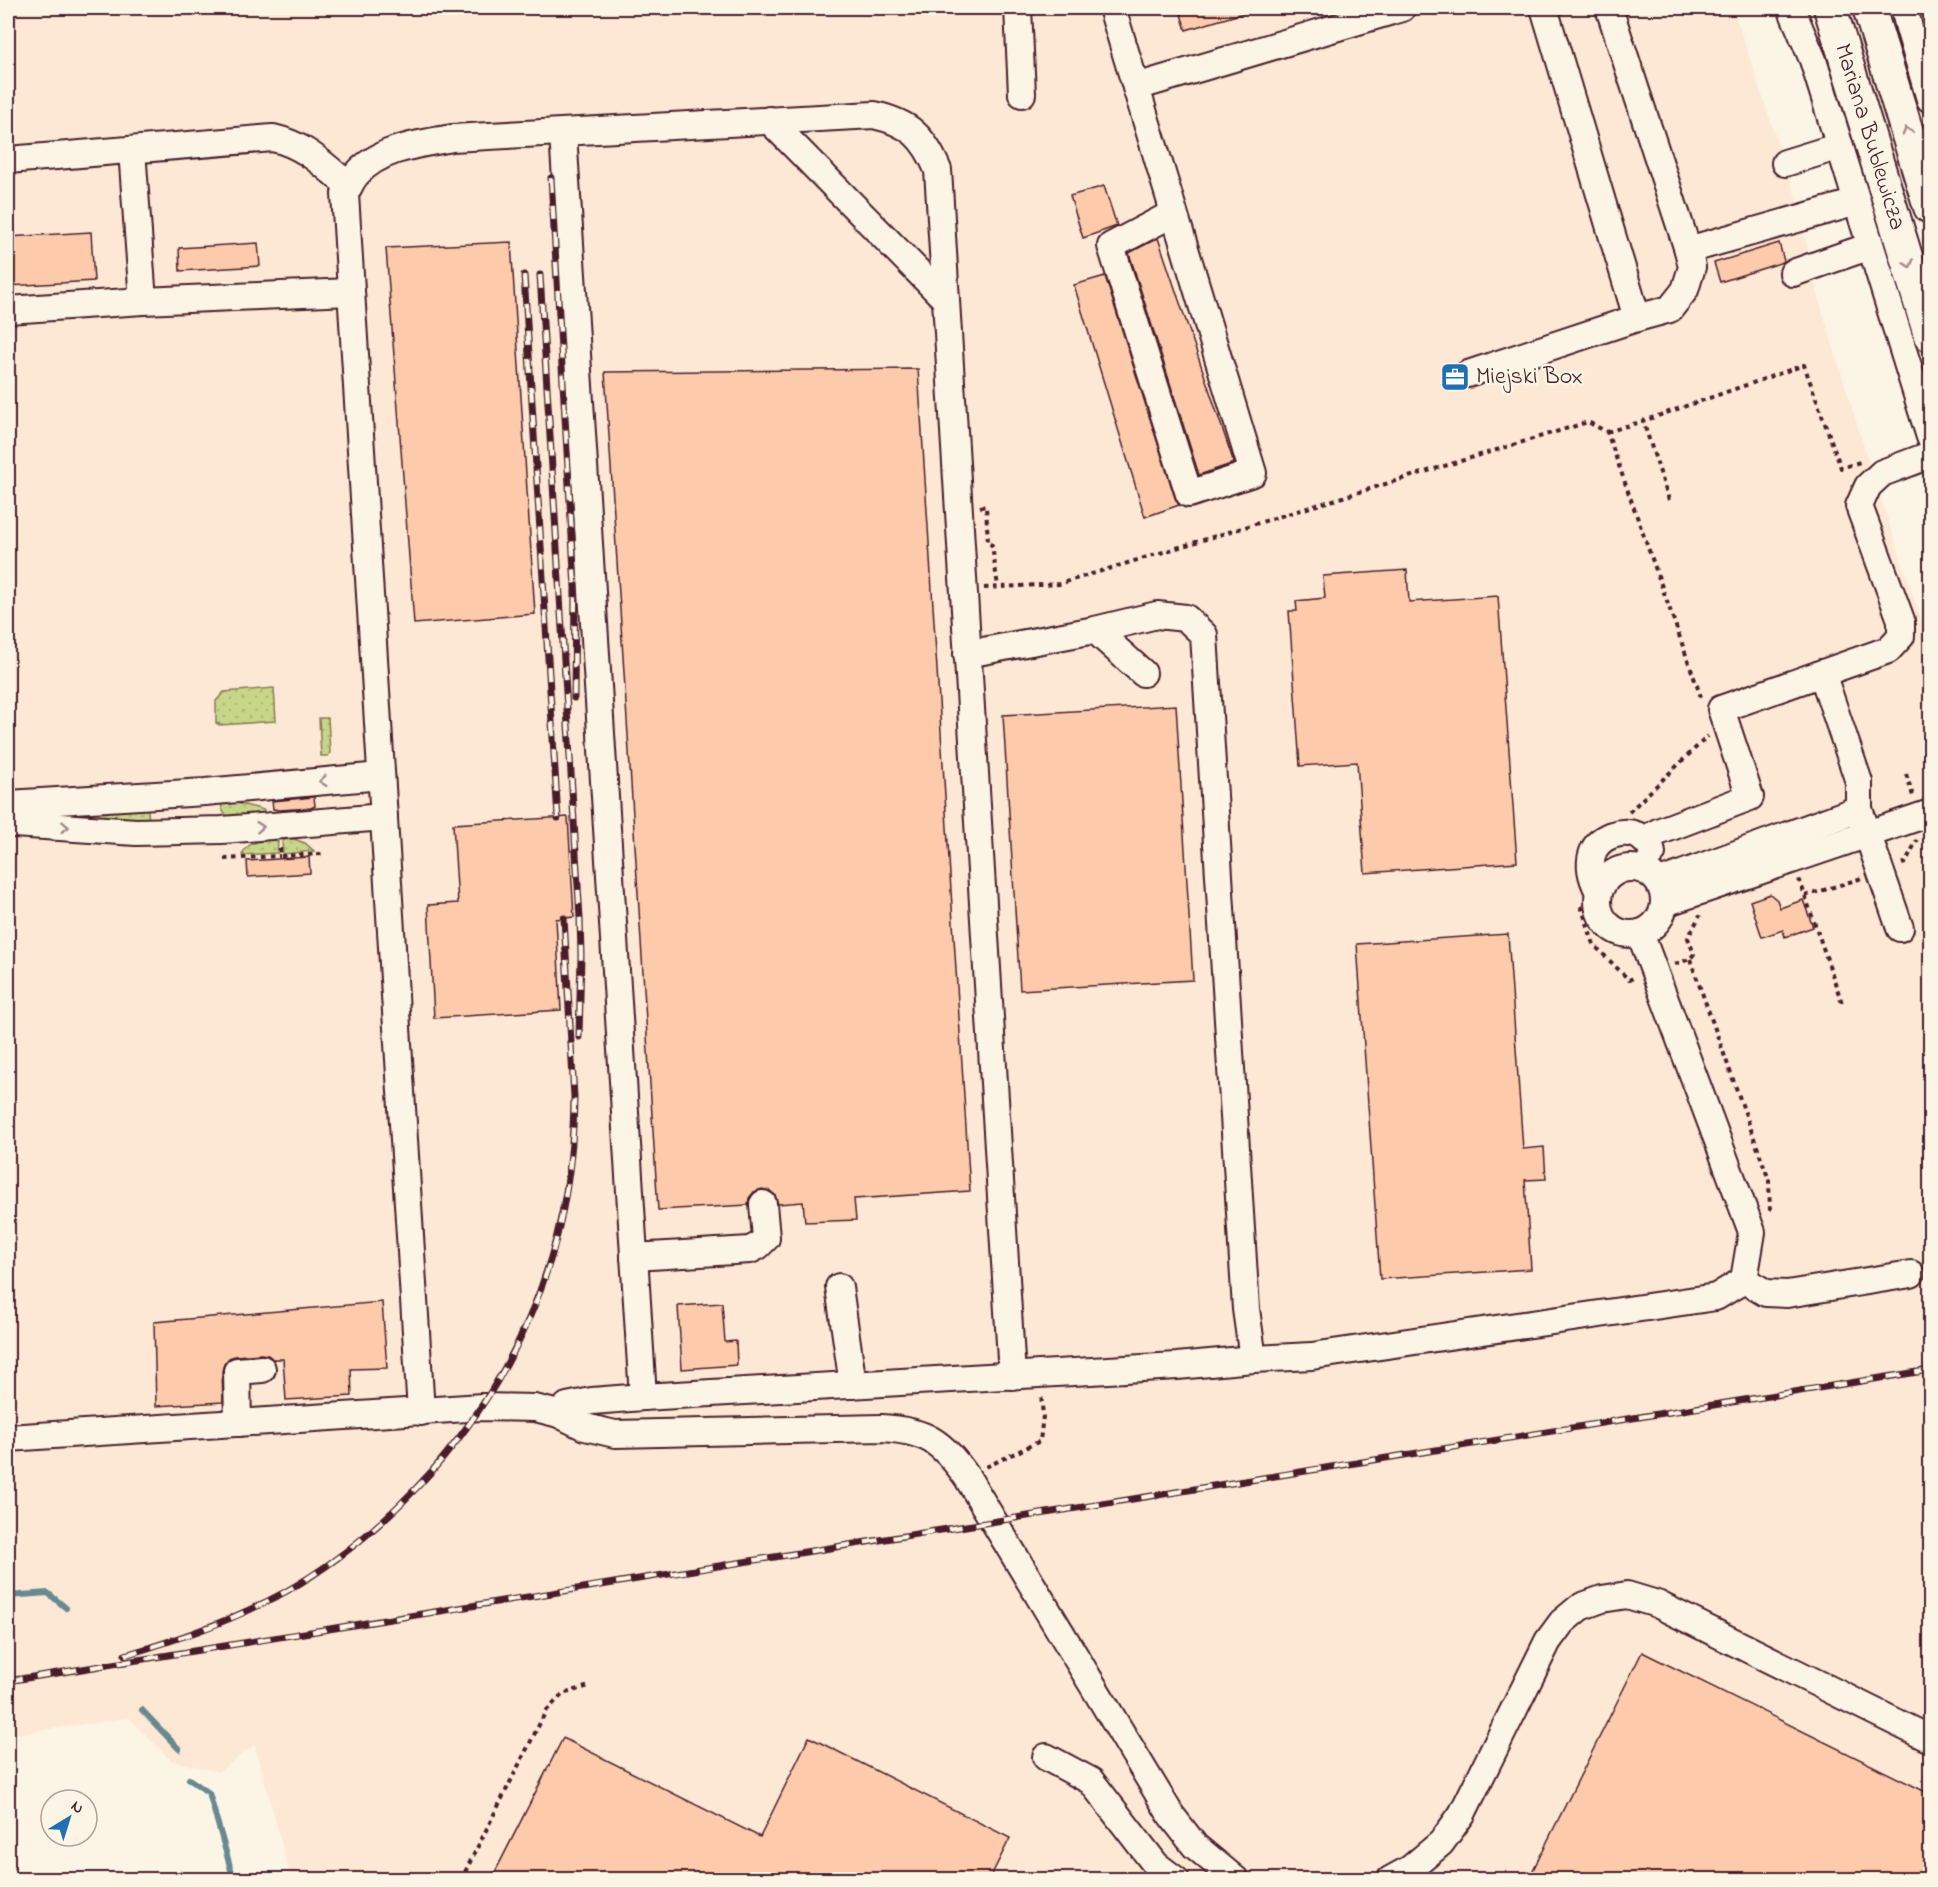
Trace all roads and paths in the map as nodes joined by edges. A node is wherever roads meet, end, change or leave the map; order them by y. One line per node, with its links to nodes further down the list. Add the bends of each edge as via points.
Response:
1 (1018, 8): 11 (lane)
2 (1112, 8): 10 (lane)
3 (1402, 8): 10 (lane)
4 (1544, 8): 30 (lane)
5 (1610, 8): 23 (lane)
6 (1791, 8): 15 (lane, via 1813,60)
7 (1830, 8): 31 (main road, Mariana Bublewicza, one-way to 31)
8 (1869, 8): 21 (main road, Mariana Bublewicza, one-way to 8)
9 (1904, 8): 12 (lane)
10 (1136, 87): 22 (lane)
11 (1022, 94)
12 (1930, 99)
13 (769, 120): 14 (lane); 27 (lane); 27 (lane, via 874,115 896,120 916,134 938,170)
14 (563, 133): 19 (lane, via 452,138 404,147 373,161 356,174); 76 (lane)
15 (1840, 146): 18 (lane); 20 (lane)
16 (132, 150): 17 (lane); 19 (lane, via 273,138 303,149); 28 (lane)
17 (8, 160)
18 (1785, 163)
19 (349, 186): 26 (lane, via 345,194)
20 (1857, 202): 23 (lane); 35 (lane)
21 (1930, 207)
22 (1174, 213): 22 (lane, via 1111,246 1189,494 1253,473)
23 (1688, 250): 30 (lane, via 1692,267 1685,290 1670,309)
24 (1859, 250): 25 (lane)
25 (1793, 273)
26 (350, 292): 28 (lane); 47 (lane)
27 (946, 300): 41 (lane)
28 (143, 301): 29 (lane)
29 (8, 310)
30 (1637, 318): 32 (lane)
31 (1930, 335)
32 (1468, 374)
33 (1642, 421): 34 (path); 37 (path, via 1804,365); 38 (path)
34 (1607, 432): 39 (path, via 1588,422 1059,584); 44 (path)
35 (1930, 437)
36 (1930, 455): 43 (lane, via 1882,473 1868,486 1859,506 1901,620 1902,636 1888,650)
37 (1841, 468)
38 (1669, 500)
39 (982, 588)
40 (1095, 630): 41 (lane); 42 (lane); 80 (lane, via 1157,615 1186,618 1204,635)
41 (967, 654): 82 (lane)
42 (1143, 673)
43 (1822, 673): 51 (lane, via 1859,782); 58 (lane, via 1721,709 1750,797)
44 (1705, 709)
45 (1713, 731): 52 (path)
46 (1906, 774): 48 (path)
47 (381, 776): 49 (lane, one-way to 49); 53 (lane)
48 (1910, 786)
49 (205, 792): 50 (lane); 56 (lane)
50 (8, 804)
51 (1859, 809): 57 (lane); 64 (lane)
52 (1624, 816)
53 (384, 817): 56 (lane, one-way to 53); 86 (lane)
54 (8, 821): 56 (lane, one-way to 56, via 136,832)
55 (1927, 821): 57 (lane); 61 (path, via 1905,862)
56 (222, 830)
57 (1867, 836): 64 (lane); 68 (lane)
58 (1644, 840): 64 (lane, via 1652,848); 65 (lane, via 1624,832 1612,834 1594,848)
59 (280, 856): 60 (path)
60 (224, 859)
61 (1897, 866)
62 (1863, 878): 66 (path)
63 (1789, 885): 66 (path, via 1800,881)
64 (1659, 886): 65 (lane, via 1643,869 1622,868); 69 (lane, via 1663,913)
65 (1589, 896): 69 (lane, via 1598,903 1607,924 1617,931); 72 (path, via 1594,945 1629,980)
66 (1805, 896): 73 (path)
67 (1700, 915): 70 (path, via 1688,938 1694,954)
68 (1900, 928)
69 (1640, 933): 78 (lane, via 1752,1232)
70 (1690, 959): 71 (path); 75 (path, via 1769,1180)
71 (1672, 965)
72 (1639, 975)
73 (1842, 1003)
74 (763, 1204): 76 (lane, via 766,1238 750,1250)
75 (1771, 1223)
76 (634, 1257): 85 (lane)
77 (1911, 1274): 78 (lane, via 1787,1294 1766,1293)
78 (1744, 1280): 80 (lane, via 1716,1297 1312,1356)
79 (839, 1287): 83 (lane)
80 (1253, 1359): 82 (lane)
81 (262, 1370): 88 (lane, via 237,1371)
82 (1012, 1376): 83 (lane)
83 (853, 1385): 85 (lane)
84 (1041, 1387): 90 (path, via 1040,1441)
85 (643, 1397): 87 (lane, via 567,1406)
86 (421, 1412): 87 (lane, via 514,1406); 88 (lane)
87 (559, 1414): 96 (lane, via 585,1427 615,1434 882,1428 907,1430 930,1438 950,1454 967,1477 1171,1815 1195,1846)
88 (238, 1423): 89 (lane)
89 (8, 1438)
90 (994, 1463)
91 (589, 1686): 95 (path, via 563,1694 546,1711)
92 (1930, 1739): 97 (lane, via 1657,1604 1627,1595 1602,1599 1580,1607 1548,1641 1462,1814 1441,1843)
93 (1046, 1757): 94 (lane, via 1091,1781)
94 (1157, 1875)
95 (461, 1880)
96 (1236, 1880)
97 (1390, 1880)

